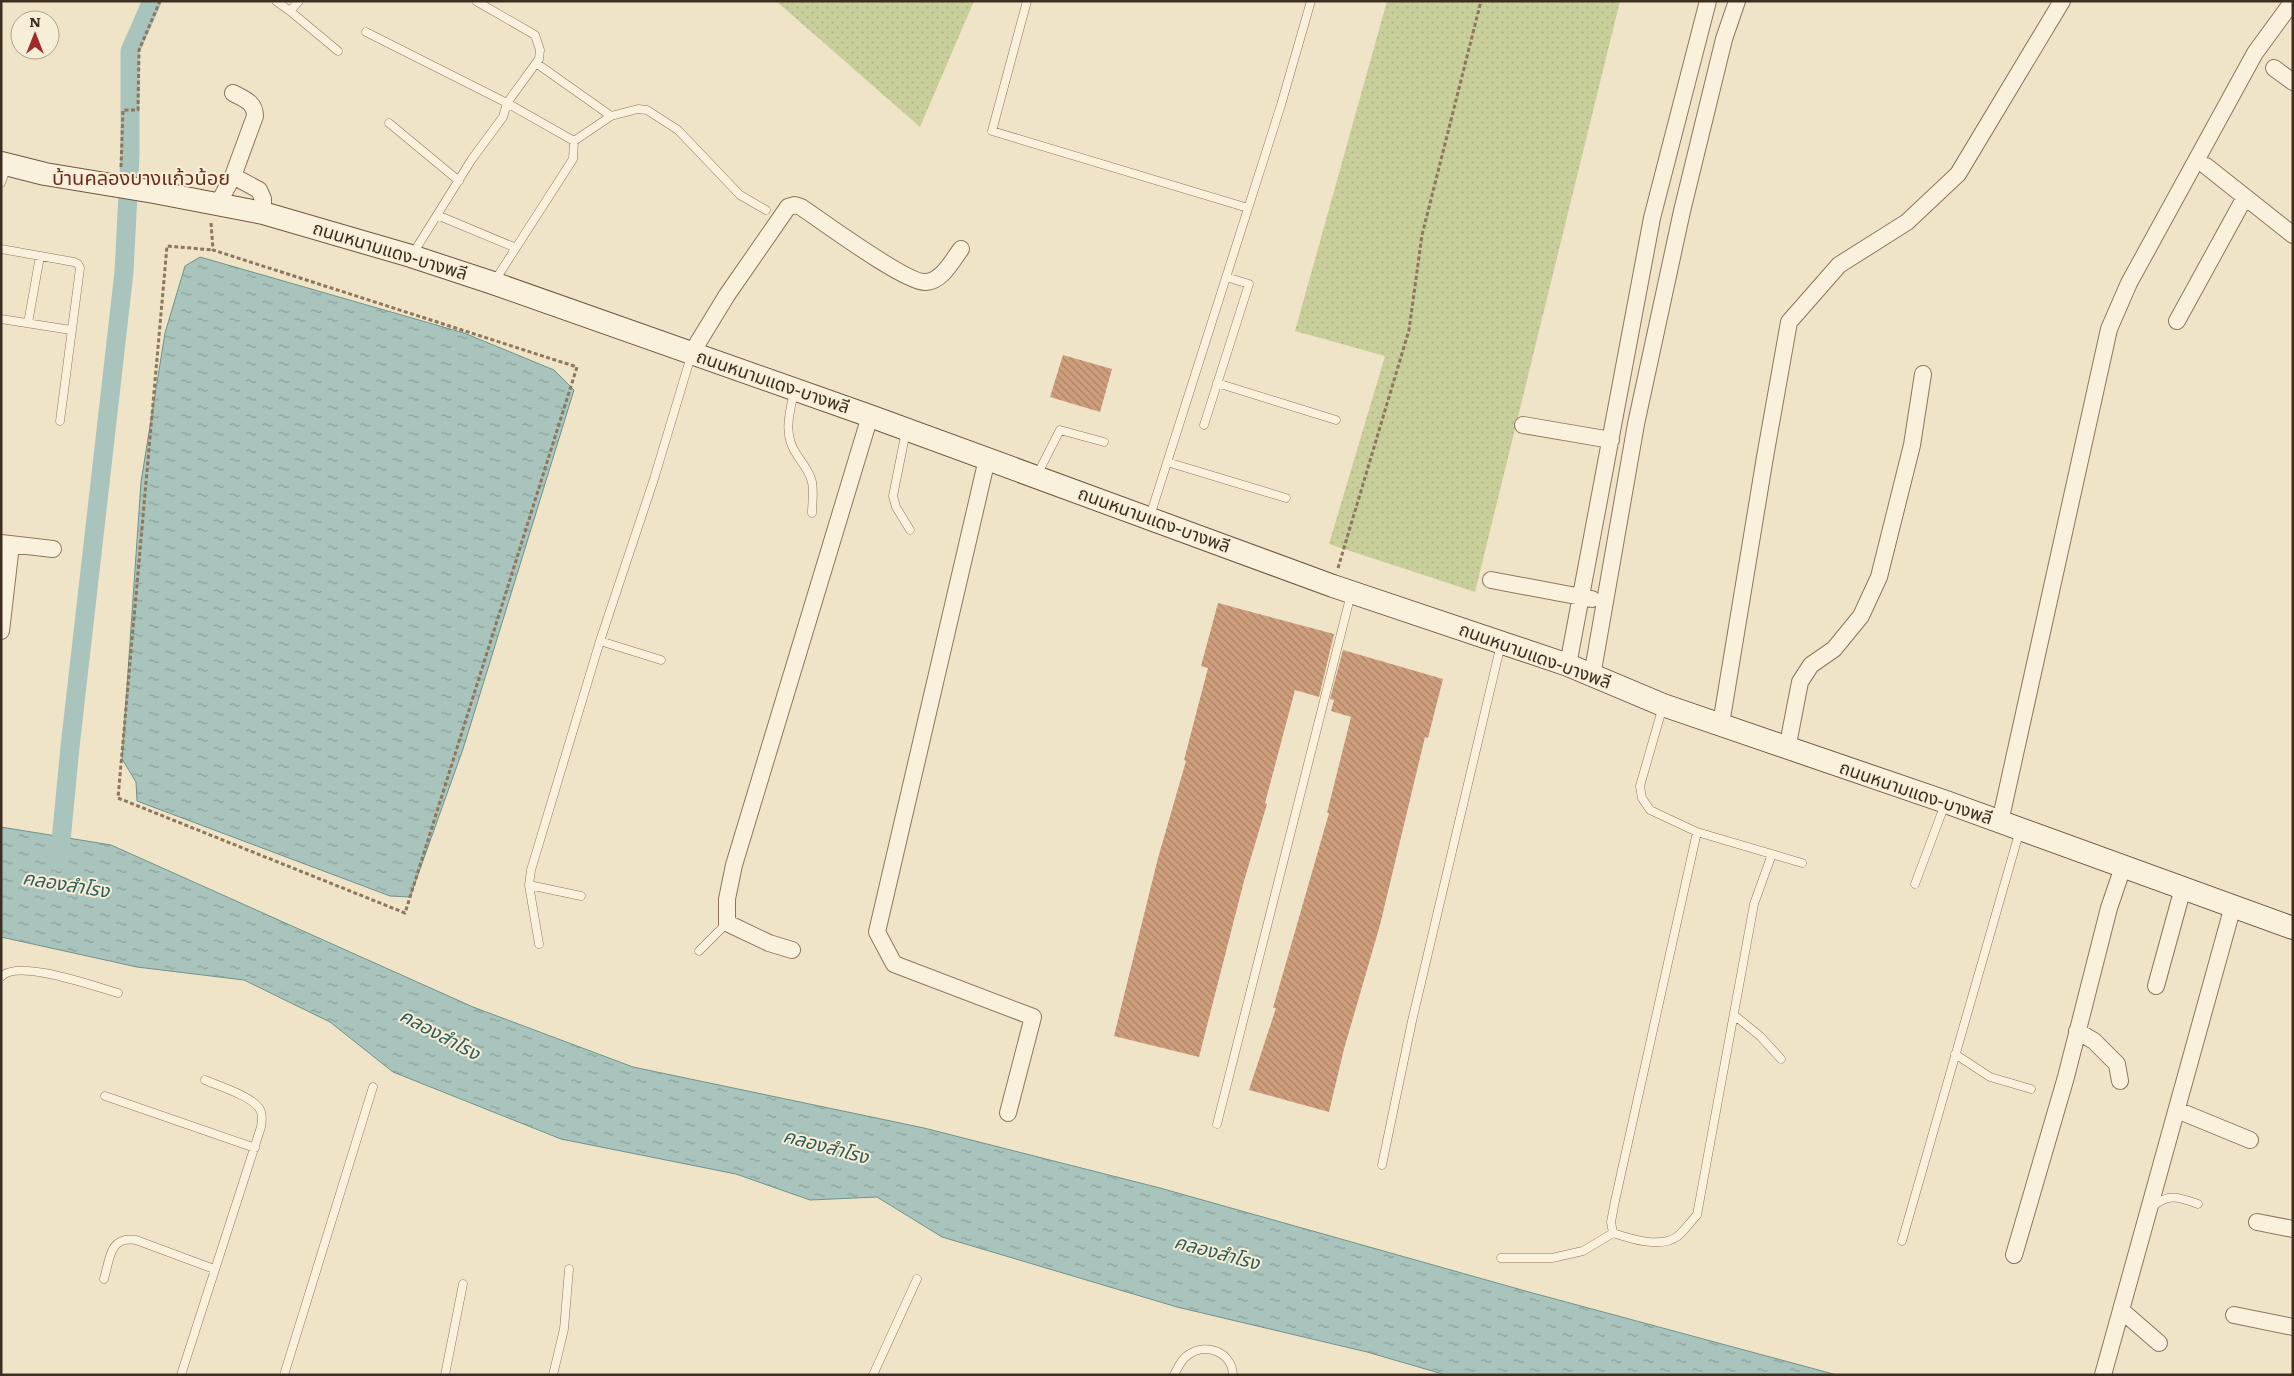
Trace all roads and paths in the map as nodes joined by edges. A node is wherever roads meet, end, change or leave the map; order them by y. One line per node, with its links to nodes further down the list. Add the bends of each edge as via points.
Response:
1 (160, 1): 26 (path, via 139,50 138,110 122,110 123,146)
2 (276, 1): 12 (lane)
3 (299, 1): 12 (lane)
4 (476, 1): 15 (lane, via 535,35 540,50)
5 (1027, 1): 30 (lane, via 992,131)
6 (1311, 1): 30 (lane)
7 (1480, 1): 69 (path, via 1422,235 1409,330)
8 (1708, 1): 57 (street, via 1652,218)
9 (1737, 1): 71 (street, via 1724,39 1682,211 1636,424)
10 (2062, 1): 79 (street, via 1958,174 1907,222 1839,265 1789,322)
11 (2293, 1): 82 (street, via 2255,53 2129,283 2109,329)
12 (290, 12): 14 (lane)
13 (366, 32): 19 (lane)
14 (338, 51)
15 (536, 63): 19 (lane); 20 (lane)
16 (2274, 68): 17 (street)
17 (2293, 82)
18 (233, 93): 25 (street, via 252,104 255,116)
19 (507, 103): 22 (lane); 27 (lane, via 503,118)
20 (611, 116): 22 (lane); 31 (lane, via 647,110 678,130 740,195)
21 (389, 123): 27 (lane)
22 (574, 141): 35 (lane, via 573,160)
23 (2206, 166): 28 (street)
24 (3, 170): 26 (main road, ถนนหนามแดง-บางพลี)
25 (233, 176): 29 (street); 32 (street, via 259,190)
26 (117, 181): 29 (main road, ถนนหนามแดง-บางพลี, via 154,192)
27 (459, 181): 33 (lane)
28 (2245, 197): 34 (street); 44 (street)
29 (214, 203): 32 (main road, ถนนหนามแดง-บางพลี); 38 (path)
30 (1248, 208): 41 (lane)
31 (766, 210)
32 (263, 213): 40 (main road, ถนนหนามแดง-บางพลี)
33 (437, 215): 35 (lane); 40 (lane)
34 (2293, 235)
35 (516, 248): 42 (lane)
36 (1, 249): 39 (lane)
37 (961, 249): 47 (street, via 935,279 915,281 801,208 795,205 788,207)
38 (213, 250): 38 (path, via 576,367 405,913 118,798 167,246)
39 (40, 256): 45 (lane); 46 (lane, via 74,262 80,268)
40 (411, 256): 42 (main road, ถนนหนามแดง-บางพลี)
41 (1226, 277): 49 (lane, via 1248,284); 60 (lane)
42 (493, 283): 47 (main road, ถนนหนามแดง-บางพลี)
43 (1, 319): 45 (lane)
44 (2177, 321)
45 (28, 323): 46 (lane)
46 (71, 330): 53 (lane)
47 (691, 354): 50 (main road, ถนนหนามแดง-บางพลี); 73 (lane)
48 (1922, 374): 80 (street, via 1912,444 1879,577 1861,616 1834,649 1812,665 1800,682)
49 (1217, 383): 52 (lane); 54 (lane)
50 (795, 390): 51 (main road, ถนนหนามแดง-บางพลี); 63 (lane, via 787,421 788,436 791,447 809,472)
51 (870, 416): 56 (main road, ถนนหนามแดง-บางพลี); 92 (street, via 734,865)
52 (1336, 420)
53 (60, 421)
54 (1204, 425)
55 (1524, 425): 57 (street)
56 (906, 430): 59 (main road, ถนนหนามแดง-บางพลี); 65 (lane, via 894,496 896,507)
57 (1611, 440): 70 (street)
58 (1104, 442): 61 (lane, via 1060,430)
59 (987, 459): 61 (main road, ถนนหนามแดง-บางพลี); 110 (street, via 877,932 894,964 1034,1017)
60 (1167, 462): 62 (lane); 64 (lane)
61 (1036, 476): 64 (main road, ถนนหนามแดง-บางพลี)
62 (1286, 498)
63 (812, 513)
64 (1149, 518): 69 (main road, ถนนหนามแดง-บางพลี)
65 (910, 530)
66 (6, 544): 67 (street); 72 (street)
67 (53, 549)
68 (1491, 580): 70 (street)
69 (1342, 589): 74 (main road, ถนนหนามแดง-บางพลี); 111 (lane)
70 (1581, 597): 71 (street); 76 (street)
71 (1605, 602): 77 (street)
72 (1, 631)
73 (600, 642): 75 (lane); 88 (lane, via 531,870)
74 (1502, 643): 76 (main road, ถนนหนามแดง-บางพลี); 114 (lane, via 1412,1021)
75 (661, 660)
76 (1568, 665): 77 (main road, ถนนหนามแดง-บางพลี)
77 (1592, 676): 78 (main road, ถนนหนามแดง-บางพลี)
78 (1663, 705): 79 (main road, ถนนหนามแดง-บางพลี); 83 (lane, via 1640,786 1642,798 1650,810)
79 (1721, 724): 80 (main road, ถนนหนามแดง-บางพลี)
80 (1787, 749): 81 (main road, ถนนหนามแดง-บางพลี)
81 (1946, 802): 82 (main road, ถนนหนามแดง-บางพลี); 87 (lane)
82 (2010, 826): 86 (main road, ถนนหนามแดง-บางพลี); 102 (lane)
83 (1698, 832): 84 (lane); 119 (lane, via 1615,1201 1611,1222)
84 (1772, 854): 85 (lane); 100 (lane, via 1754,904)
85 (1802, 862)
86 (2122, 867): 89 (main road, ถนนหนามแดง-บางพลี); 101 (street)
87 (1915, 884)
88 (529, 886): 90 (lane); 94 (lane)
89 (2183, 888): 91 (main road, ถนนหนามแดง-บางพลี); 98 (street)
90 (581, 896)
91 (2233, 906): 93 (main road, ถนนหนามแดง-บางพลี); 109 (street)
92 (727, 923): 95 (street); 96 (lane)
93 (2293, 928)
94 (539, 944)
95 (792, 950)
96 (699, 951)
97 (1, 976): 99 (lane, via 16,970 35,971)
98 (2156, 986)
99 (118, 993)
100 (1734, 1015): 103 (lane); 119 (lane, via 1697,1215 1678,1236 1663,1242 1632,1239)
101 (2077, 1031): 105 (street, via 2094,1041 2117,1064); 121 (street)
102 (1955, 1054): 107 (lane, via 1990,1077); 120 (lane)
103 (1781, 1058)
104 (205, 1080): 113 (lane, via 252,1101 260,1109 261,1127)
105 (2120, 1081)
106 (373, 1087): 133 (lane)
107 (2031, 1089)
108 (105, 1096): 113 (lane)
109 (2178, 1110): 112 (street); 116 (street)
110 (1008, 1113)
111 (1218, 1124)
112 (2250, 1140)
113 (254, 1148): 123 (lane)
114 (1382, 1165)
115 (2198, 1204): 116 (lane, via 2179,1197 2164,1197)
116 (2149, 1209): 128 (street)
117 (2257, 1222): 118 (street)
118 (2293, 1229)
119 (1613, 1233): 122 (lane, via 1584,1251 1552,1258)
120 (1902, 1241)
121 (2014, 1255)
122 (1501, 1258)
123 (214, 1269): 125 (lane, via 125,1238 114,1246); 132 (lane)
124 (569, 1269): 135 (lane, via 564,1329)
125 (104, 1279)
126 (917, 1279): 136 (lane)
127 (463, 1284): 134 (lane)
128 (2121, 1310): 131 (street); 139 (street)
129 (2234, 1315): 130 (street)
130 (2293, 1327)
131 (2159, 1343)
132 (181, 1375)
133 (284, 1375)
134 (445, 1375)
135 (553, 1375)
136 (873, 1375)
137 (1174, 1375): 138 (lane, via 1186,1355 1208,1350 1228,1358)
138 (1233, 1375)
139 (2102, 1375)

